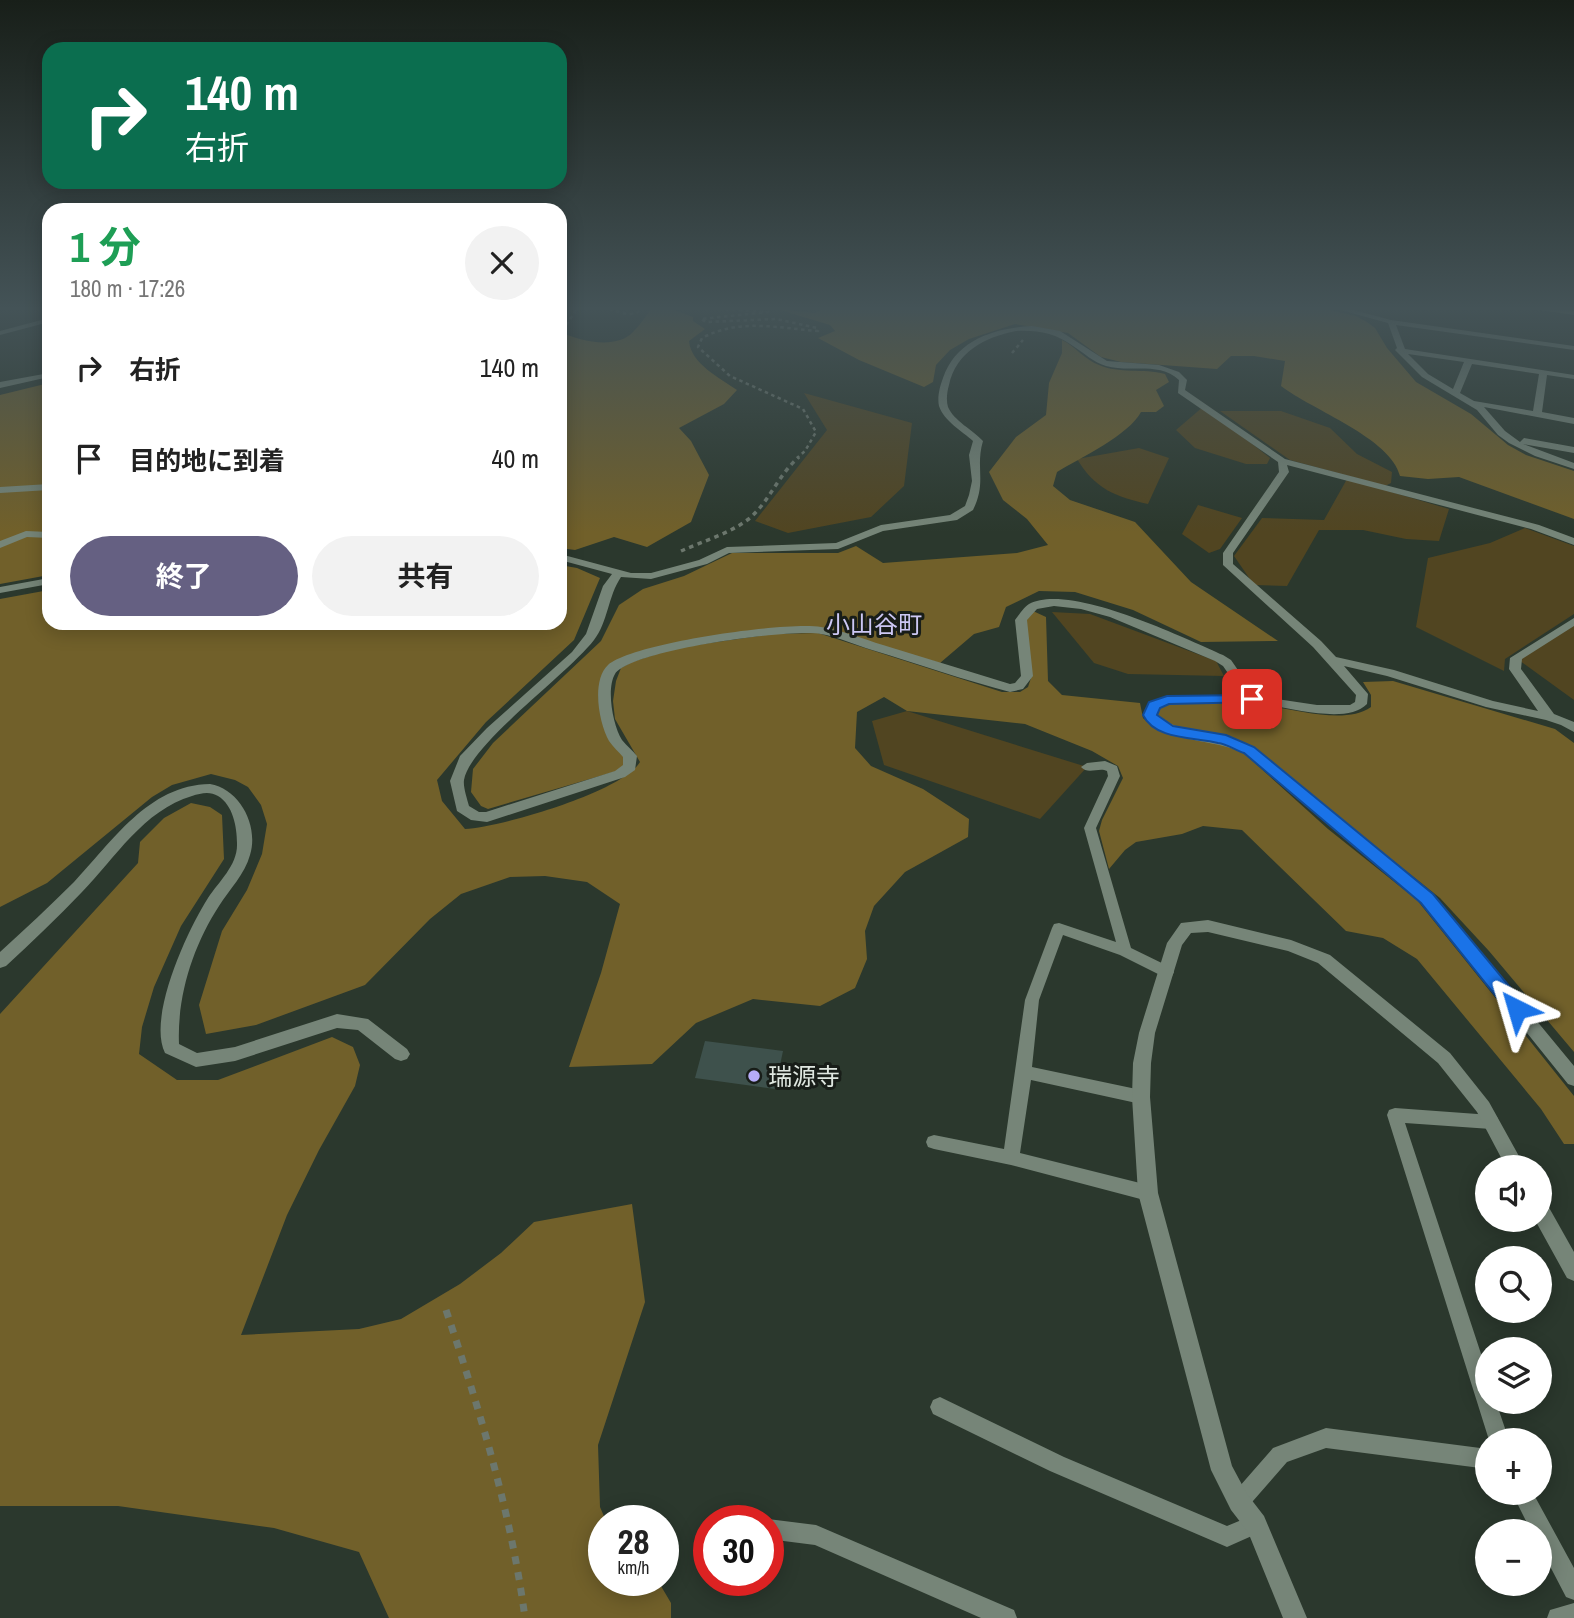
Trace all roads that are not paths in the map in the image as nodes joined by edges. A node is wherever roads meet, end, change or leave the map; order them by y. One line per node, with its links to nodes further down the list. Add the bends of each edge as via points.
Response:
1 (19, 382): 7 (street)
2 (946, 382): 22 (street, via 944,407 978,440 974,455 977,481 964,513 935,523 881,528 838,547 727,550 704,562 651,576)
3 (1183, 382): 14 (street, via 1181,391)
4 (1431, 382): 8 (street)
5 (1460, 382): 8 (street)
6 (1541, 382): 10 (street)
7 (0, 385)
8 (1455, 395): 9 (street)
9 (1469, 402): 10 (street); 12 (street)
10 (1537, 415): 11 (street)
11 (1574, 421)
12 (1510, 438): 13 (street); 15 (street)
13 (1574, 450)
14 (1282, 461): 19 (street, via 1535,527); 26 (street, via 1284,472 1228,553 1228,565)
15 (1574, 466)
16 (42, 487): 17 (street)
17 (0, 490)
18 (42, 534): 20 (street, via 26,534)
19 (1574, 542)
20 (0, 545)
21 (567, 558): 22 (street)
22 (618, 573): 27 (street, via 592,635 576,655 465,759 457,781 462,808 470,815 487,817 630,767 631,756 616,741 606,719 605,684 612,668 626,659 710,640 820,630 1010,688 1027,676 1023,614 1043,603 1068,603 1108,613 1219,658)
23 (42, 582): 24 (street)
24 (0, 590)
25 (1574, 621): 28 (street, via 1516,658 1515,669)
26 (1331, 660): 27 (street, via 1362,694 1361,704 1353,709 1317,709); 28 (street)
27 (1252, 699): 36 (street, via 1167,700 1154,705 1150,715 1170,730 1226,739 1249,750 1427,898)
28 (1549, 717): 29 (street)
29 (1574, 728)
30 (1087, 767): 31 (lane, via 1113,769 1090,828)
31 (1125, 951): 33 (lane); 35 (lane, via 1059,928 1032,1000)
32 (0, 962): 34 (street, via 148,811 167,799 209,788 222,791 234,802 244,855 199,925 169,1026 171,1048 196,1060 235,1054 337,1021 362,1024)
33 (1167, 972): 37 (street, via 1147,1033); 38 (street, via 1175,943 1192,925 1314,954 1444,1058)
34 (401, 1054)
35 (1024, 1072): 37 (lane); 41 (lane)
36 (1574, 1079)
37 (1141, 1097): 42 (street)
38 (1491, 1122): 40 (street); 46 (lane, via 1395,1115)
39 (934, 1142): 41 (lane)
40 (1509, 1155)
41 (1011, 1158): 42 (lane)
42 (1148, 1193): 48 (street, via 1223,1470)
43 (1552, 1232): 44 (street)
44 (1574, 1271)
45 (940, 1407): 50 (lane, via 1057,1464 1227,1537)
46 (1495, 1428)
47 (1475, 1457): 48 (lane, via 1326,1438 1280,1455)
48 (1240, 1503): 50 (street)
49 (1528, 1505): 52 (lane)
50 (1256, 1524): 55 (street)
51 (784, 1531): 54 (lane, via 816,1535)
52 (1574, 1589)
53 (1574, 1614): 56 (lane)
54 (1006, 1618)
55 (1295, 1618)
56 (1558, 1618)

